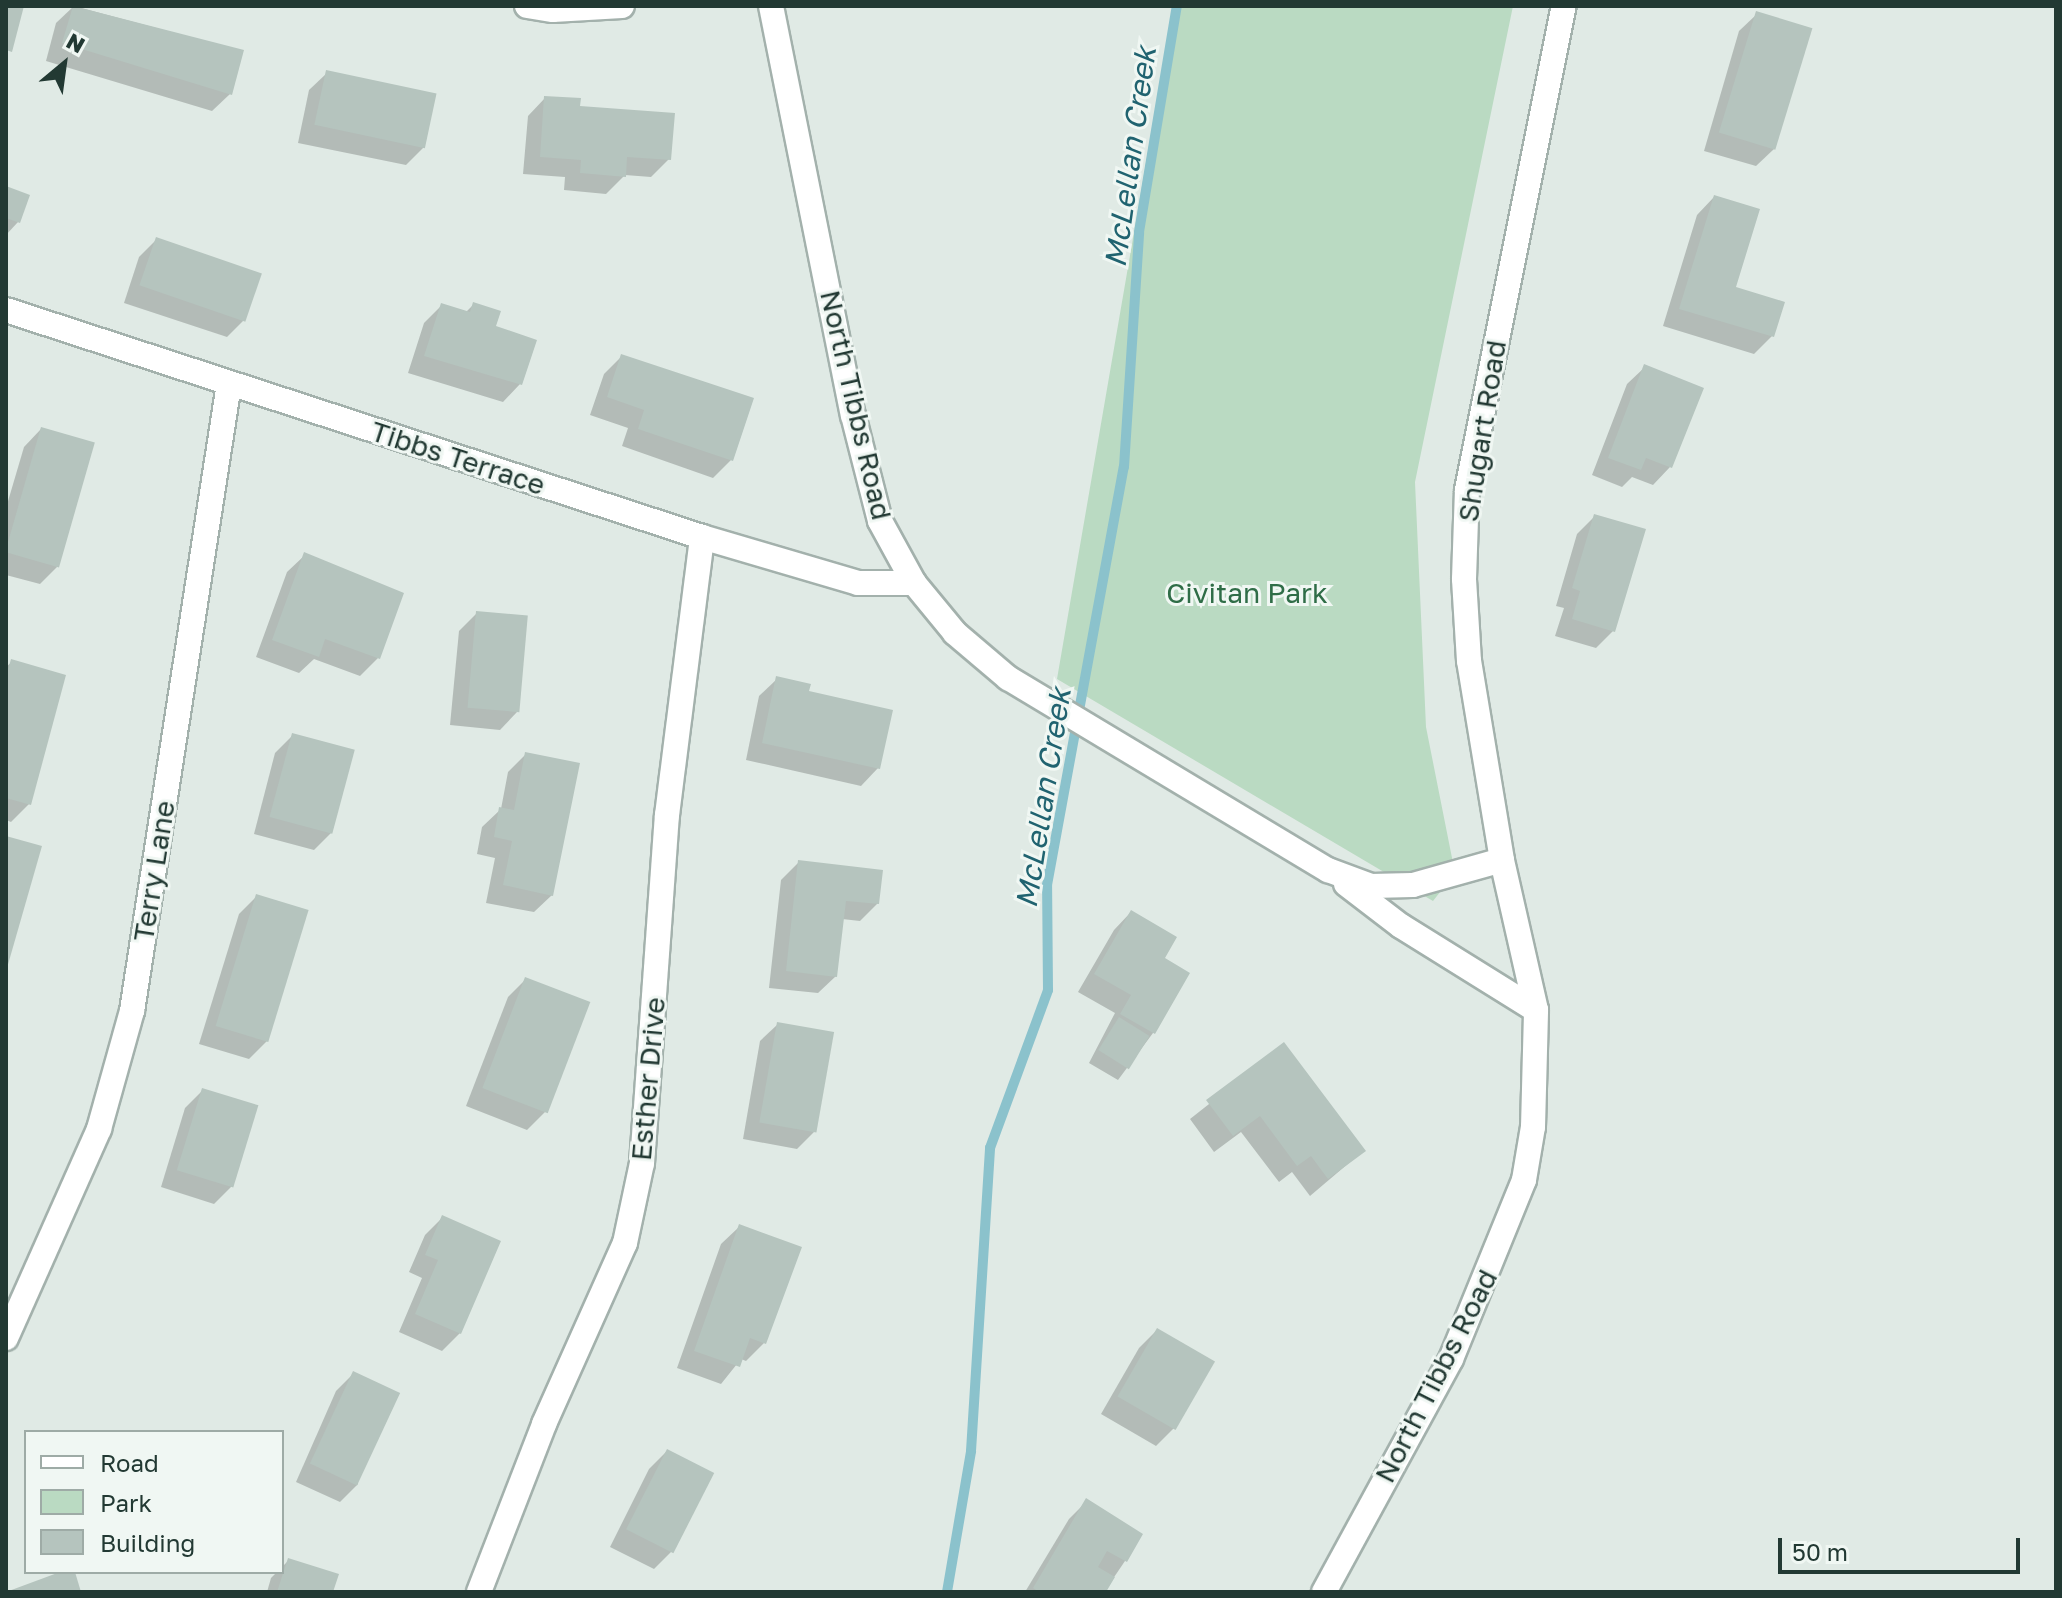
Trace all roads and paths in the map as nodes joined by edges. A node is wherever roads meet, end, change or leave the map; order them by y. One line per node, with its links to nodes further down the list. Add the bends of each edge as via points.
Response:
1 (527, 6): 2 (street)
2 (622, 6)
3 (771, 6): 8 (street, North Tibbs Road, via 853,415 880,521)
4 (1564, 6): 9 (street, Shugart Road, via 1467,490 1464,579 1469,661)
5 (6, 310): 6 (street, Tibbs Terrace)
6 (229, 384): 7 (street, Tibbs Terrace); 12 (street, Terry Lane, via 132,1011 99,1129)
7 (702, 537): 8 (street, Tibbs Terrace, via 858,583); 13 (street, Esther Drive, via 667,815 642,1163 625,1243 544,1424)
8 (914, 583): 10 (street, North Tibbs Road, via 955,633 1008,678)
9 (1502, 860): 10 (street, North Tibbs Road, via 1413,885 1371,886); 11 (street, North Tibbs Road)
10 (1328, 870): 11 (street, North Tibbs Road, via 1401,926)
11 (1536, 1010): 14 (street, North Tibbs Road, via 1533,1127 1524,1180 1451,1359)
12 (6, 1338)
13 (479, 1592)
14 (1324, 1592)

